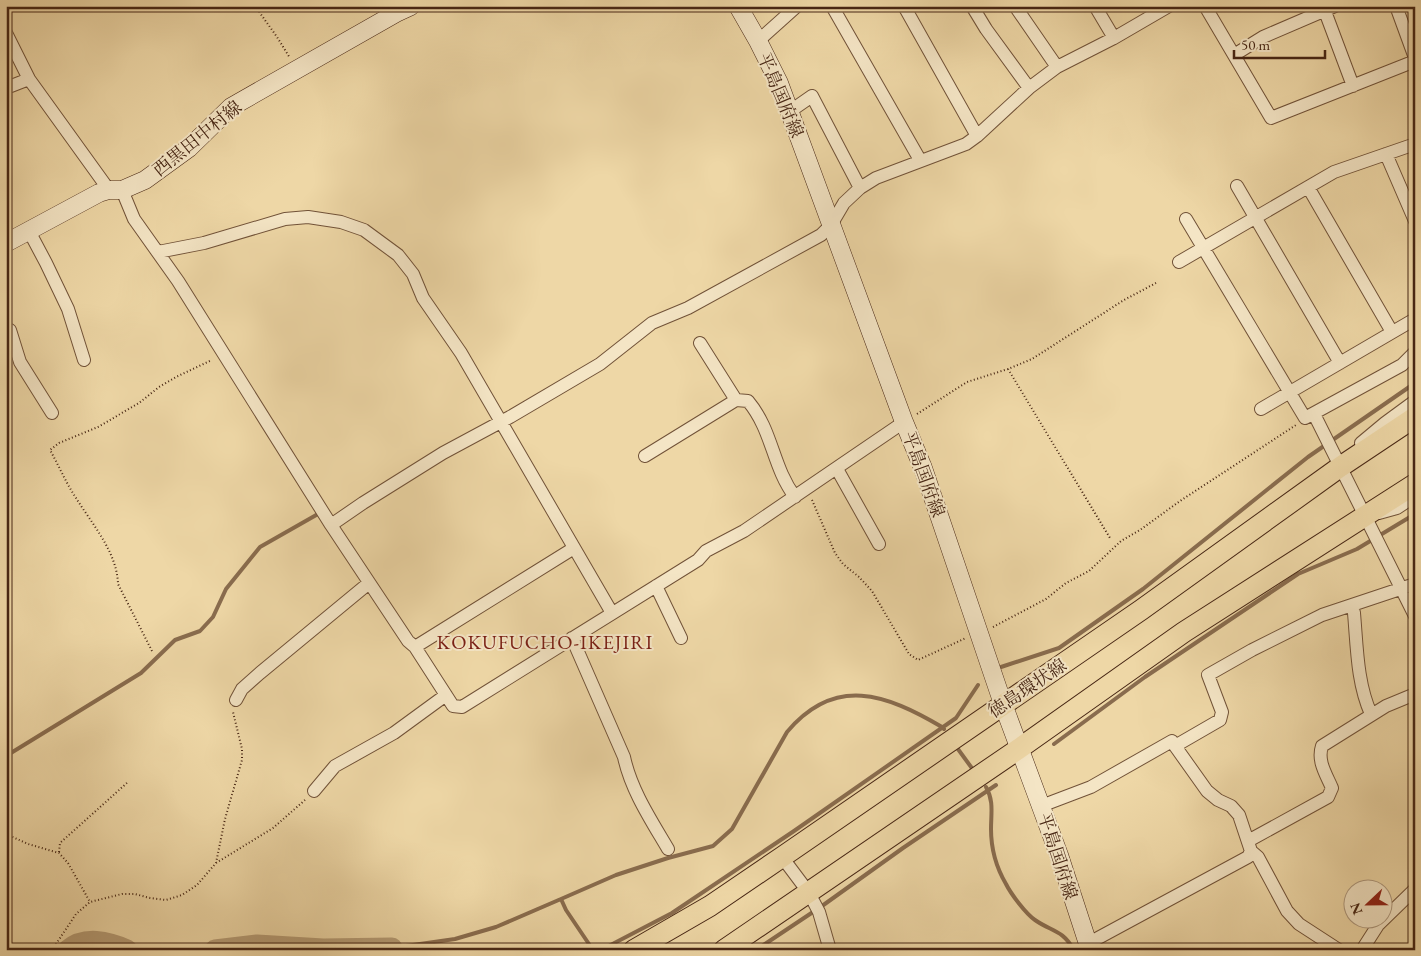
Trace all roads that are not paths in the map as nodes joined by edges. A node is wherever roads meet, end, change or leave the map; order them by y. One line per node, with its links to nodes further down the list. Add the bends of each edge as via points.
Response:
1 (411, 6): 31 (main road, 西黒田中村線, via 231,107 189,148 146,180)
2 (738, 6): 15 (main road, 平島国府線)
3 (797, 6): 15 (street)
4 (832, 6): 27 (street)
5 (904, 6): 24 (street)
6 (972, 6): 22 (street)
7 (1014, 6): 18 (street)
8 (1094, 6): 14 (street)
9 (1169, 6): 14 (street)
10 (1205, 6): 16 (street)
11 (1396, 6): 17 (street)
12 (1328, 8): 16 (street, via 1263,37); 20 (street)
13 (6, 33): 19 (street)
14 (1114, 38): 18 (street)
15 (758, 41): 23 (main road, 平島国府線)
16 (1234, 55): 20 (street, via 1271,118)
17 (1415, 60): 20 (street)
18 (1057, 67): 22 (street)
19 (28, 79): 21 (street); 31 (street)
20 (1353, 86)
21 (6, 88)
22 (1029, 88): 24 (street)
23 (789, 112): 30 (street, via 812,96); 35 (main road, 平島国府線)
24 (978, 136): 27 (street, via 966,144)
25 (1415, 144): 26 (street)
26 (1386, 154): 29 (street, via 1334,172); 34 (street)
27 (920, 160): 30 (street)
28 (1237, 186): 32 (street)
29 (1308, 187): 32 (street); 43 (street)
30 (860, 188): 35 (street, via 844,203)
31 (116, 190): 36 (main road, 西黒田中村線, via 94,195); 39 (street)
32 (1255, 218): 38 (street); 47 (street)
33 (1186, 219): 38 (street)
34 (1415, 221)
35 (831, 225): 55 (street, via 797,249 688,308 652,323 600,364); 56 (main road, 平島国府線)
36 (29, 231): 37 (main road, 西黒田中村線); 46 (street, via 68,310)
37 (6, 243)
38 (1203, 248): 40 (street); 48 (street)
39 (158, 252): 55 (street, via 204,243 285,219 308,217 341,222 364,230 398,255 413,274 423,298 461,353); 63 (street)
40 (1180, 262)
41 (1415, 319): 43 (street)
42 (6, 331): 52 (street, via 10,330 20,362)
43 (1392, 332): 47 (street)
44 (700, 343): 49 (street)
45 (1415, 352): 53 (street, via 1402,365)
46 (84, 360)
47 (1340, 362): 48 (street)
48 (1289, 392): 51 (street); 53 (street)
49 (736, 400): 57 (street); 61 (street, via 748,400 757,411 779,470)
50 (1415, 401): 58 (street, via 1350,452)
51 (1261, 409)
52 (52, 412)
53 (1310, 416): 58 (street, via 1329,443)
54 (1415, 417): 58 (main road, 徳島環状線)
55 (501, 422): 63 (street, via 443,453); 66 (street)
56 (904, 422): 59 (street); 80 (main road, 平島国府線, via 923,468)
57 (645, 456)
58 (1340, 467): 64 (street); 80 (main road, 徳島環状線, via 1142,610)
59 (836, 468): 61 (street); 65 (street, via 876,527)
60 (1415, 484): 64 (main road)
61 (800, 494): 69 (street, via 744,531 706,550 698,560)
62 (1415, 496): 64 (street)
63 (331, 525): 67 (street)
64 (1373, 530): 70 (street); 83 (main road, via 1184,632)
65 (879, 544)
66 (574, 548): 72 (street); 76 (street)
67 (369, 583): 76 (street, via 408,642); 79 (street, via 260,673)
68 (1415, 584): 70 (street)
69 (656, 586): 72 (street); 75 (street)
70 (1402, 589): 71 (street); 73 (street)
71 (1352, 606): 81 (street, via 1359,669); 82 (street, via 1322,615 1208,675 1222,712 1220,720)
72 (612, 613): 74 (street)
73 (1415, 616)
74 (572, 638): 78 (street, via 462,707 454,706); 87 (street, via 624,757 627,774)
75 (681, 638)
76 (415, 647): 78 (street)
77 (1415, 694): 81 (street)
78 (446, 695): 84 (street, via 394,733 335,766)
79 (236, 700)
80 (1003, 704): 83 (main road, 平島国府線); 88 (main road, 徳島環状線)
81 (1371, 714): 86 (street, via 1322,746 1319,753 1321,763 1332,788 1328,797)
82 (1176, 746): 85 (street, via 1172,741 1092,787); 86 (street, via 1207,791 1239,815)
83 (1020, 748): 85 (main road, 平島国府線); 90 (main road)
84 (314, 792)
85 (1041, 806): 91 (main road, 平島国府線)
86 (1250, 846): 91 (street, via 1248,857); 95 (street, via 1287,910 1299,924)
87 (668, 848)
88 (782, 857): 90 (street); 92 (main road, 徳島環状線, via 710,906)
89 (1415, 889): 96 (street, via 1378,926)
90 (814, 904): 93 (main road); 94 (street)
91 (1088, 947)
92 (634, 950)
93 (724, 950)
94 (830, 950)
95 (1339, 950)
96 (1362, 950)

